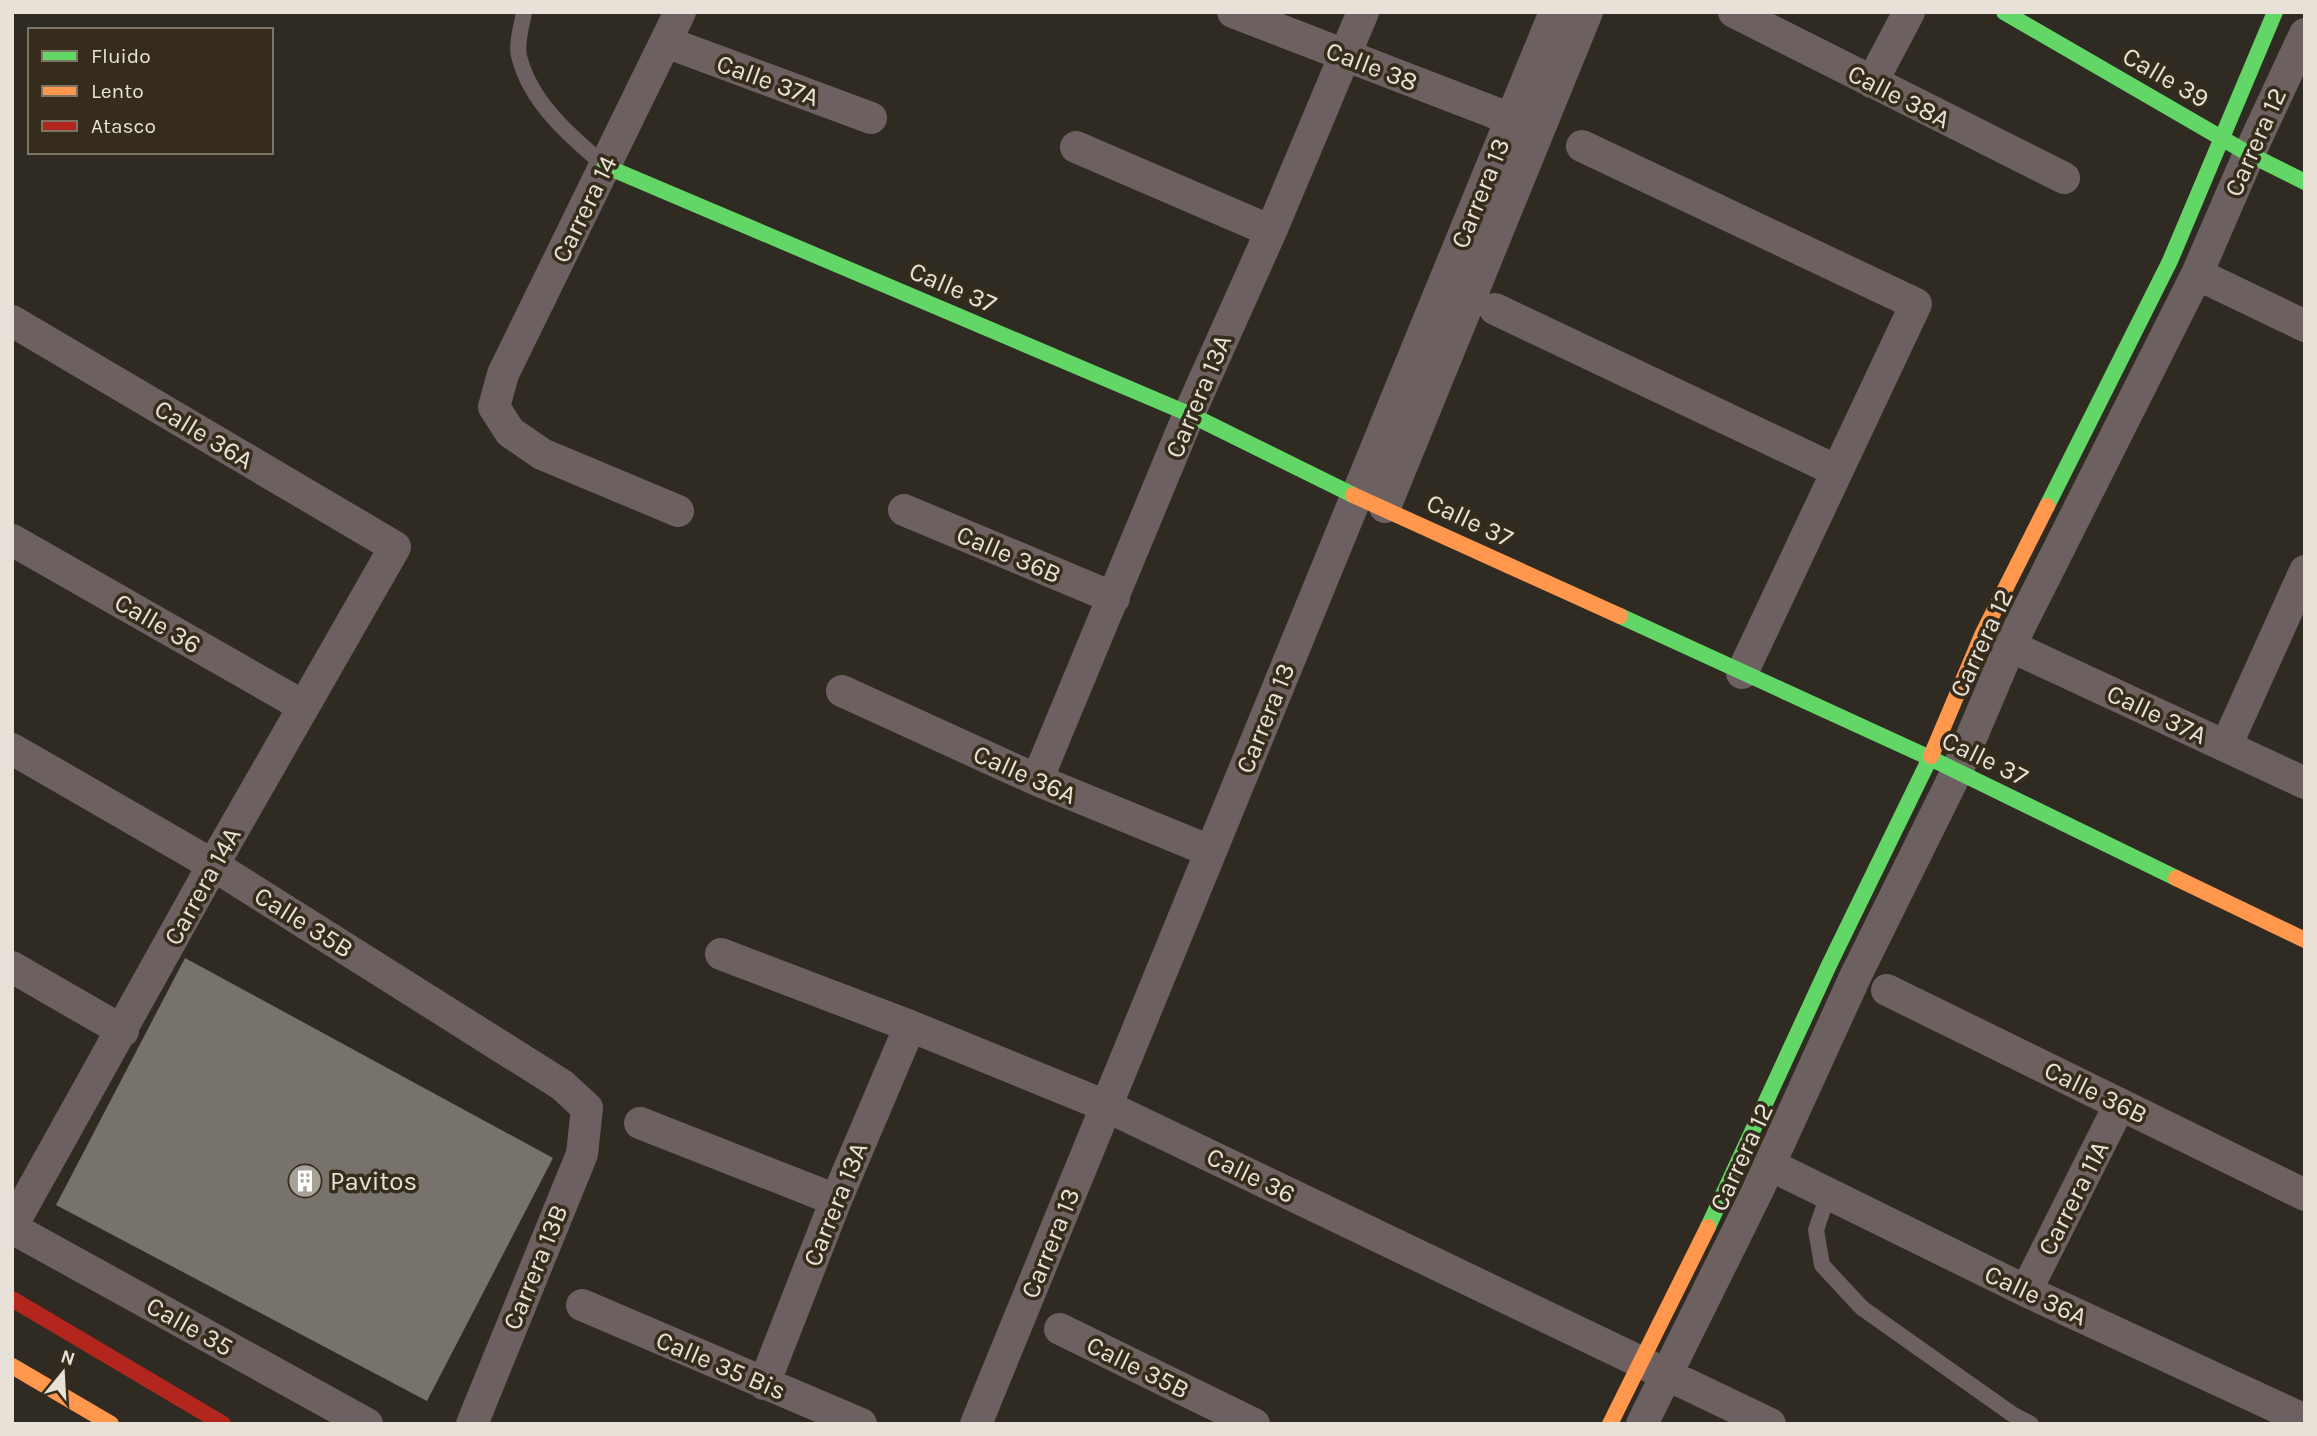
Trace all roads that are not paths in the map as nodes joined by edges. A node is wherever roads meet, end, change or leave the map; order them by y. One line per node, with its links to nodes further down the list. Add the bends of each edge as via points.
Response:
1 (523, 12): 21 (lane, via 518,53 532,89 557,121)
2 (680, 12): 12 (street, Carrera 14)
3 (1233, 12): 13 (street, Calle 38)
4 (1363, 12): 13 (street, Carrera 13A)
5 (1555, 12): 16 (street, Carrera 13)
6 (1587, 12): 31 (street, Carrera 13)
7 (1734, 12): 14 (street, Calle 38A)
8 (1909, 12): 14 (street)
9 (2004, 12): 17 (street, Calle 39)
10 (2275, 12): 17 (street, Carrera 12)
11 (2305, 34): 20 (street, Carrera 12)
12 (666, 42): 15 (street, Calle 37A); 21 (street, Carrera 14)
13 (1345, 55): 16 (street, Calle 38); 24 (street, Carrera 13A)
14 (1872, 82): 22 (street, Calle 38A)
15 (871, 118)
16 (1511, 120): 31 (street, Carrera 13)
17 (2222, 137): 20 (street, Calle 39); 44 (street, Carrera 12, via 2170,261 1983,633)
18 (1582, 146): 30 (street, via 1916,304)
19 (1076, 147): 24 (street)
20 (2249, 154): 23 (street, Calle 39); 25 (street, Carrera 12)
21 (605, 166): 29 (street, Calle 37); 33 (street, Carrera 14, via 502,374 494,407 510,432 542,454)
22 (2064, 178)
23 (2305, 182)
24 (1271, 231): 29 (street, Carrera 13A)
25 (2197, 274): 28 (street); 38 (street, Carrera 12)
26 (1496, 309): 30 (street)
27 (12, 321): 35 (street, Calle 36A)
28 (2305, 326)
29 (1189, 414): 31 (street, Calle 37); 37 (street, Carrera 13A)
30 (1837, 471): 39 (street)
31 (1371, 502): 39 (street, Calle 37); 47 (street, Carrera 13)
32 (904, 510): 37 (street, Calle 36B)
33 (678, 511)
34 (12, 540): 41 (street, Calle 36)
35 (395, 547): 41 (street, Carrera 14A)
36 (2305, 571): 42 (street)
37 (1114, 598): 45 (street, Carrera 13A)
38 (2010, 646): 42 (street, Calle 37A); 44 (street, Carrera 12)
39 (1742, 673): 44 (street, Calle 37)
40 (842, 691): 45 (street, Calle 36A)
41 (303, 705): 48 (street, Carrera 14A)
42 (2226, 746): 46 (street, Calle 37A)
43 (12, 749): 48 (street, Calle 35B)
44 (1944, 764): 49 (street, Calle 37); 59 (street, Carrera 12, via 1856,975); 59 (street, Carrera 12, via 1830,963)
45 (1037, 780): 47 (street, Calle 36A)
46 (2305, 783)
47 (1210, 851): 56 (street, Carrera 13)
48 (213, 865): 54 (street, Carrera 14A); 57 (street, Calle 35B, via 562,1085)
49 (2305, 940)
50 (721, 954): 53 (street, Calle 36)
51 (12, 967): 54 (street)
52 (1887, 990): 55 (street, Calle 36B)
53 (910, 1026): 56 (street, Calle 36); 62 (street, Carrera 13A)
54 (123, 1031): 63 (street, Carrera 14A)
55 (2120, 1104): 61 (street, Calle 36B); 64 (street, Carrera 11A)
56 (1106, 1105): 69 (street, Calle 36); 77 (street, Carrera 13)
57 (587, 1108): 75 (street, Carrera 13B, via 582,1154)
58 (640, 1123): 62 (street)
59 (1753, 1179): 60 (street, Calle 36A); 69 (street, Carrera 12)
60 (1828, 1194): 64 (street, Calle 36A); 82 (lane, via 1816,1230 1822,1265 1862,1308)
61 (2305, 1195)
62 (836, 1200): 70 (street, Carrera 13A)
63 (12, 1227): 74 (street, Calle 35)
64 (2026, 1291): 71 (street, Calle 36A)
65 (12, 1299): 73 (street)
66 (582, 1305): 70 (street, Calle 35 Bis)
67 (1060, 1329): 78 (street, Calle 35B)
68 (12, 1366): 72 (street)
69 (1654, 1367): 79 (street, Carrera 12); 80 (street, Carrera 12); 81 (street, Calle 36)
70 (764, 1384): 76 (street, Calle 35 Bis)
71 (2305, 1420)
72 (111, 1424)
73 (223, 1424)
74 (367, 1424)
75 (472, 1424)
76 (861, 1424)
77 (976, 1424)
78 (1254, 1424)
79 (1610, 1424)
80 (1642, 1424)
81 (1770, 1424)
82 (2031, 1424)

